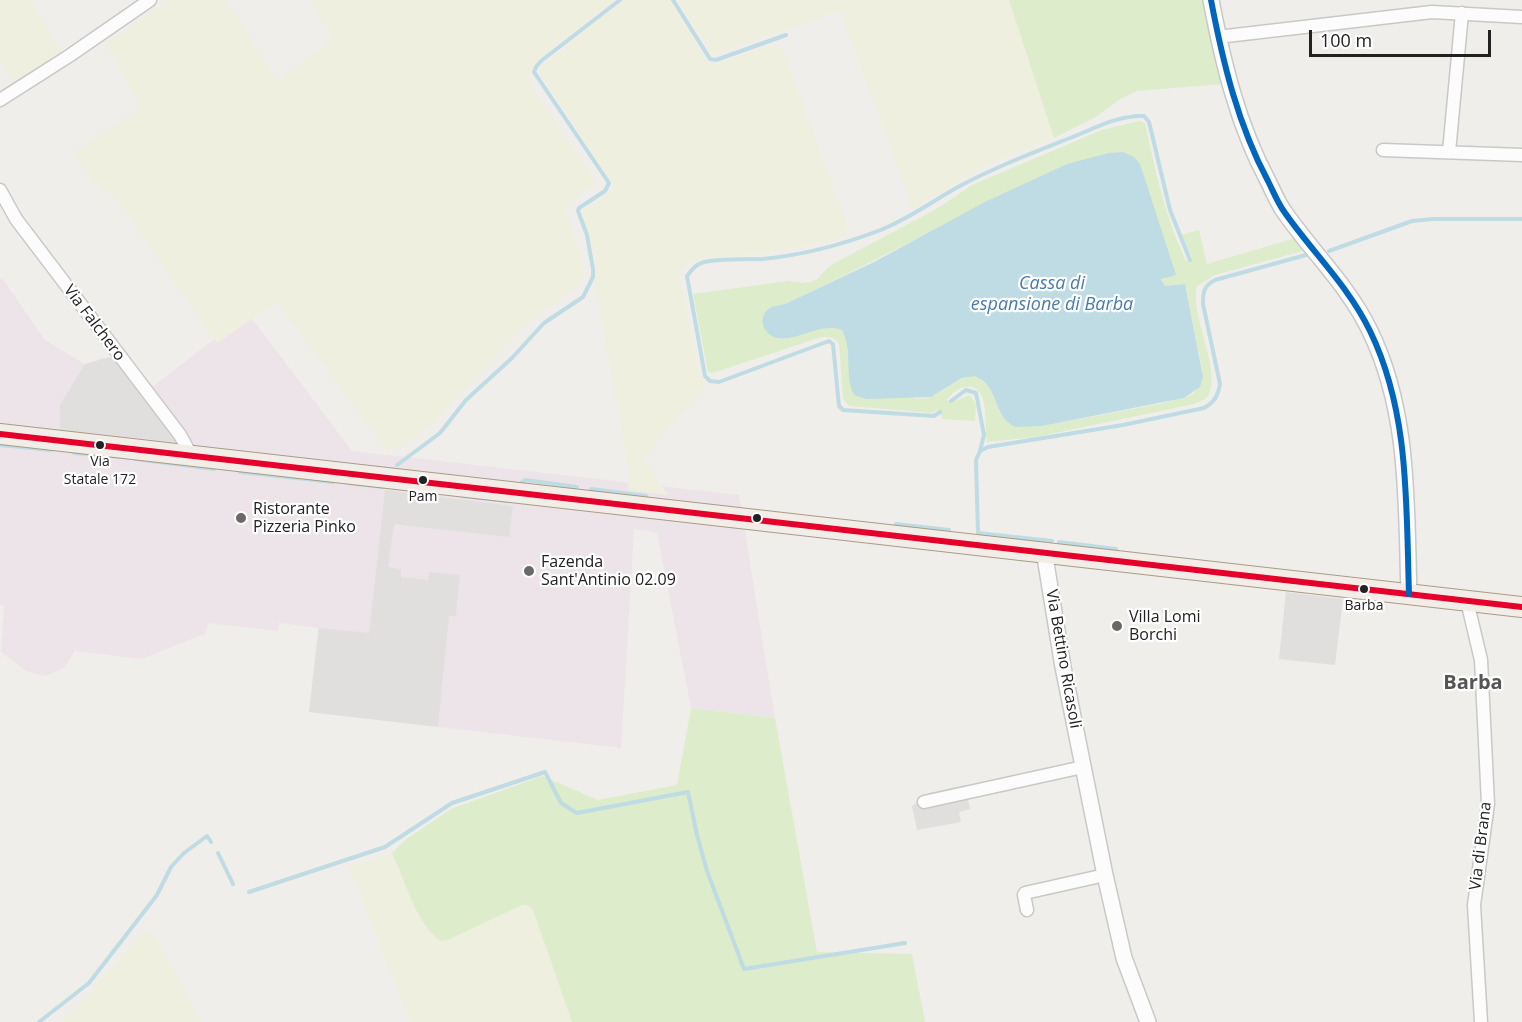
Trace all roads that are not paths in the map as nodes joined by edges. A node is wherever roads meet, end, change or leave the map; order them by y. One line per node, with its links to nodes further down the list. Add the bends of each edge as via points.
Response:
1 (150, 0): 6 (street)
2 (1211, 0): 5 (street)
3 (1462, 13): 4 (street); 5 (street, via 1432,12); 8 (street)
4 (1522, 17)
5 (1218, 37): 14 (street, via 1232,95 1253,154 1282,209 1347,291 1371,332 1394,394 1406,492)
6 (0, 100)
7 (1383, 150): 8 (street)
8 (1449, 152): 9 (street)
9 (1522, 155)
10 (0, 190): 12 (street, Via Falchero, via 16,219)
11 (0, 434): 12 (main road)
12 (191, 454): 13 (main road)
13 (1048, 551): 14 (main road); 17 (street, Via Bettino Ricasoli, via 1045,558)
14 (1409, 594): 15 (main road)
15 (1467, 601): 16 (main road); 22 (street, Via di Brana, via 1481,660 1488,804 1474,905)
16 (1522, 607)
17 (1083, 767): 18 (street); 19 (street, Via Bettino Ricasoli)
18 (924, 802)
19 (1105, 875): 20 (street, via 1025,893); 21 (street, Via Bettino Ricasoli, via 1124,958)
20 (1027, 910)
21 (1148, 1022)
22 (1481, 1022)

